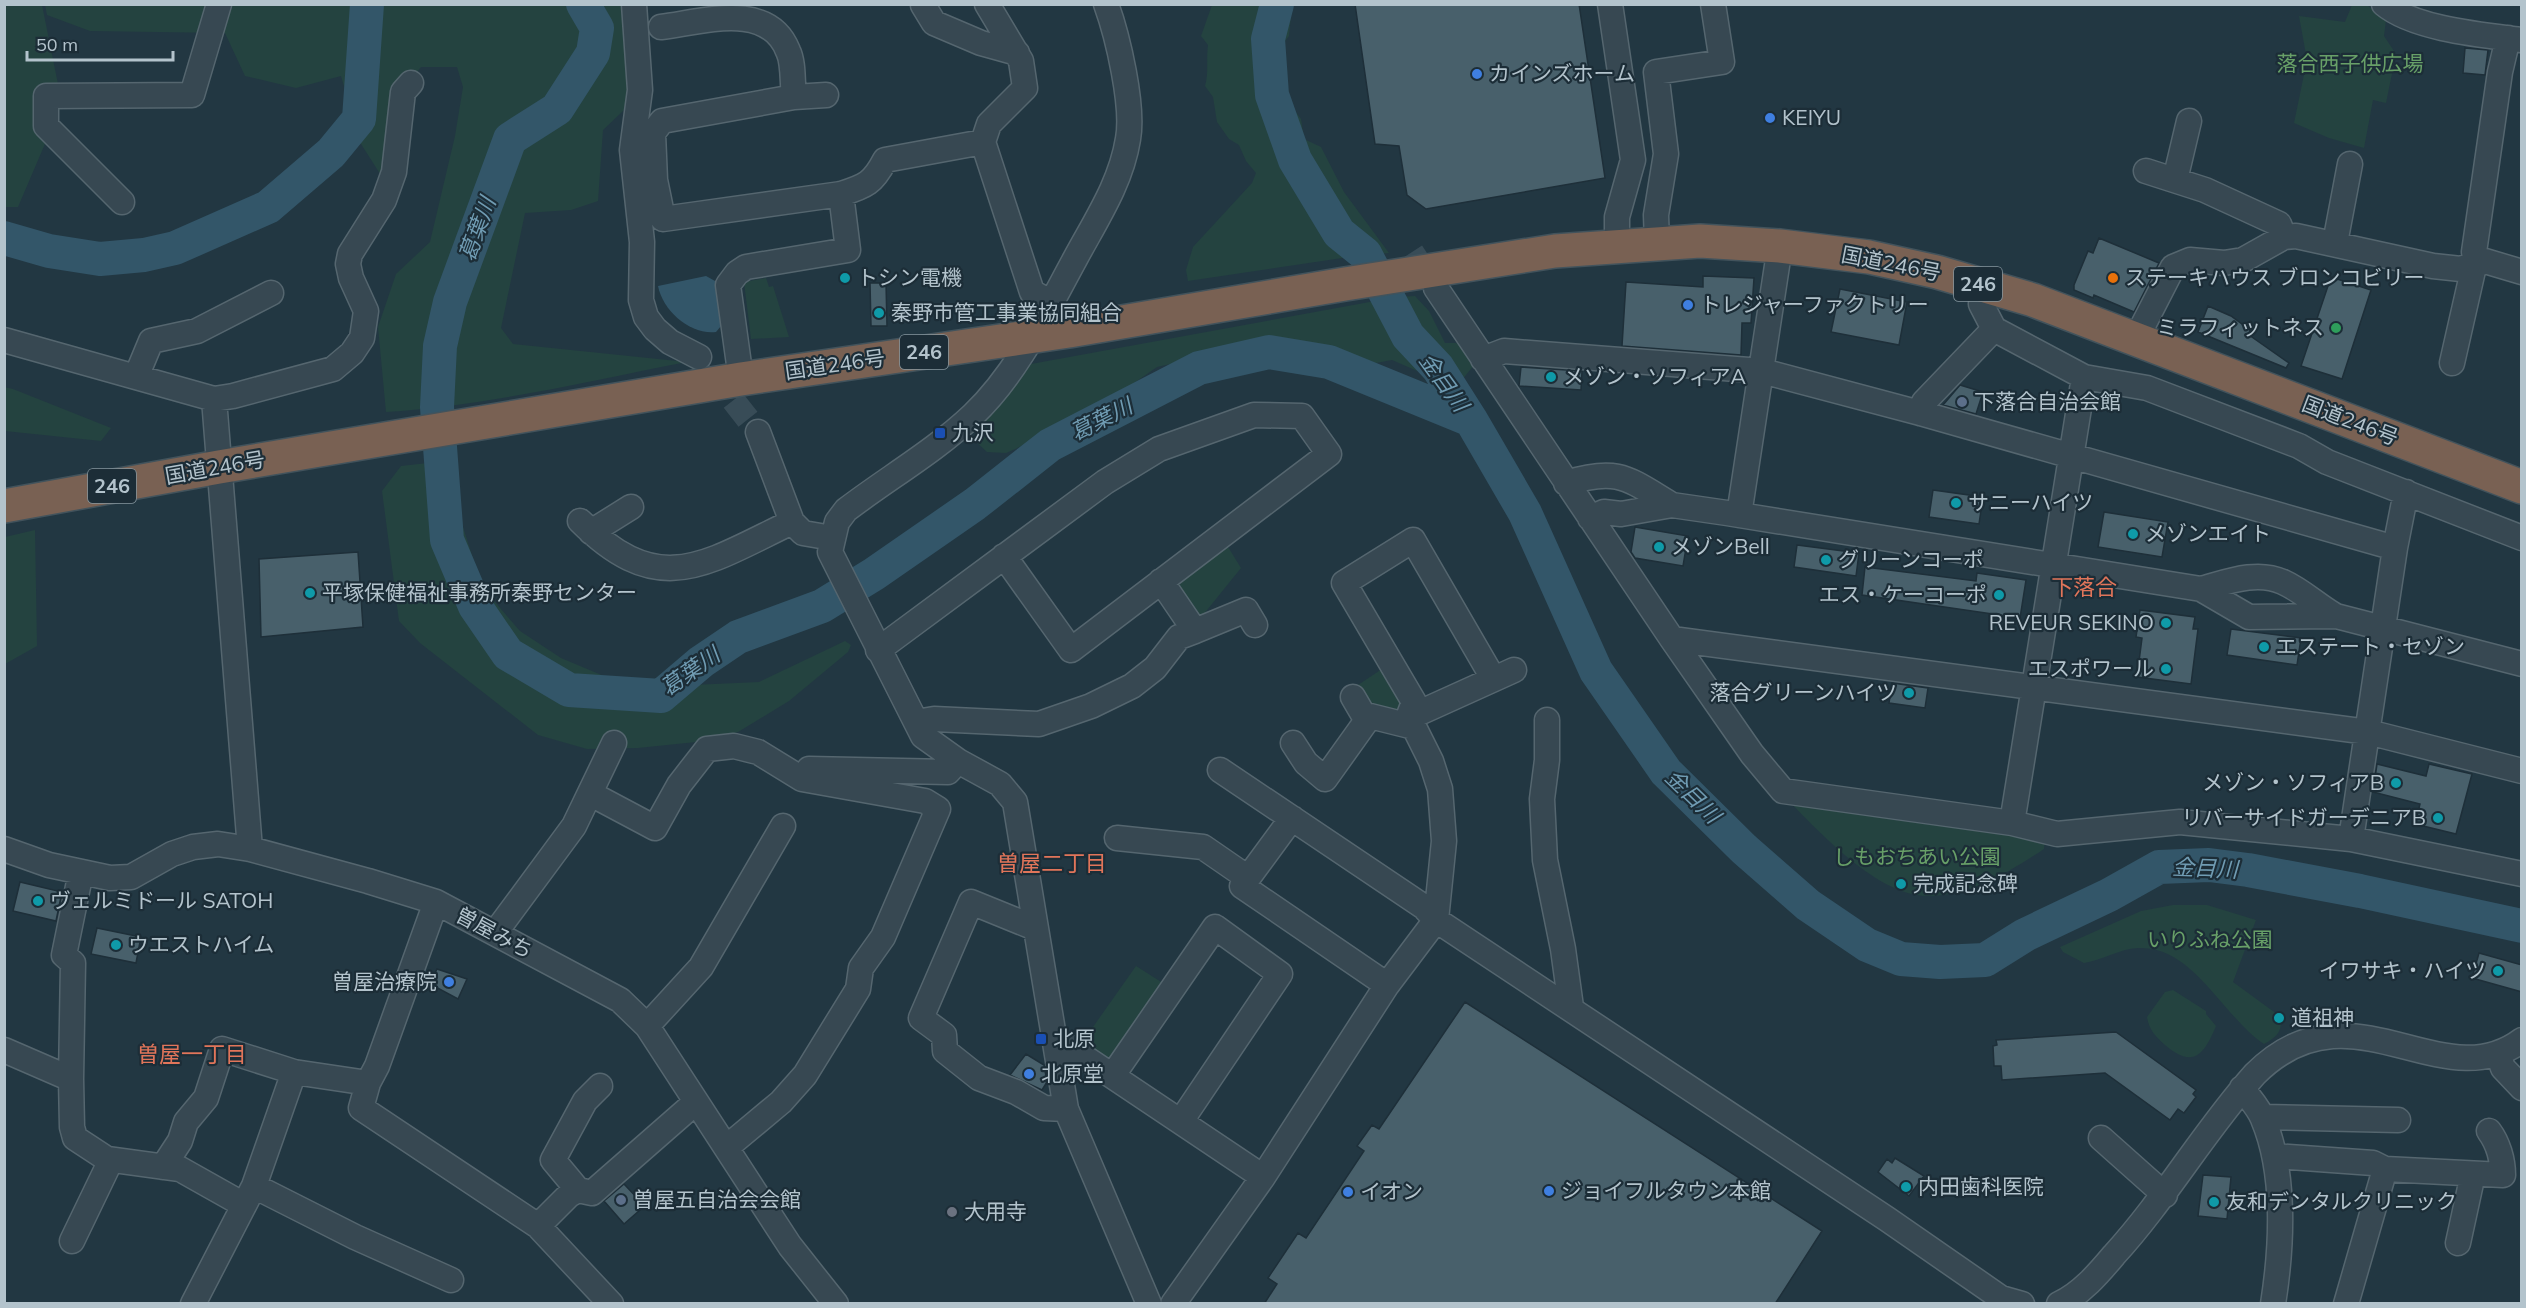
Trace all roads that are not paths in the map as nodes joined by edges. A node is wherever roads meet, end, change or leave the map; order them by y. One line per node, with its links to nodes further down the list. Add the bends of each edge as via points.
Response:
1 (219, 4): 24 (street, via 192,95 46,96 46,126)
2 (634, 4): 22 (street, via 640,90 632,150)
3 (987, 4): 11 (street)
4 (1106, 4): 34 (street, via 1128,100 1129,137 1118,179)
5 (1610, 4): 18 (street)
6 (1713, 4): 17 (street, via 1722,62 1656,72)
7 (2384, 4): 10 (street, via 2433,25)
8 (923, 5): 11 (street, via 934,22 981,43)
9 (661, 27): 14 (street, via 742,17 762,22 775,31 789,51)
10 (2515, 39): 30 (street, via 2500,72 2474,252)
11 (1017, 53): 16 (street, via 1024,88 989,124)
12 (411, 82): 47 (street, via 403,92 390,181 348,264 366,311 362,338 333,369)
13 (826, 94): 14 (street)
14 (794, 98): 22 (street, via 662,121 653,134)
15 (2188, 121): 21 (street)
16 (983, 142): 23 (street, via 885,160 876,178); 34 (street, via 1032,292)
17 (1665, 142): 18 (street); 26 (street, via 1656,214)
18 (1631, 147): 28 (street, via 1633,160 1617,217)
19 (2350, 164): 27 (street)
20 (2146, 171): 21 (street)
21 (2175, 180): 25 (street, via 2279,224)
22 (646, 181): 23 (street, via 663,219); 40 (street, via 639,280 646,317 670,342)
23 (842, 194): 46 (street, via 848,250 746,267 728,285)
24 (122, 202)
25 (2284, 237): 27 (street); 38 (street, via 2243,260 2190,260 2173,267)
26 (1657, 243): 28 (highway, 国道246号 / 246); 29 (highway, 国道246号 / 246, via 1700,241)
27 (2335, 243): 30 (street, via 2433,266 2462,269)
28 (1617, 245): 37 (highway, 国道246号 / 246, via 1555,251)
29 (1780, 246): 38 (highway, 国道246号 / 246, via 1869,257 1937,272 2033,300); 43 (street)
30 (2476, 265): 31 (street, via 2485,261); 42 (street)
31 (2522, 272)
32 (1436, 288): 41 (street)
33 (271, 293): 44 (street, via 197,331 170,328 151,341)
34 (1051, 303): 37 (street)
35 (1981, 304): 36 (street)
36 (1994, 329): 45 (street); 48 (street, via 1924,402)
37 (1033, 336): 46 (highway, 国道246号 / 246); 61 (street, via 974,414 846,510)
38 (2136, 339): 53 (highway, 国道246号 / 246)
39 (4, 340): 44 (street)
40 (699, 357)
41 (1483, 359): 43 (street, via 1504,351); 52 (street)
42 (2452, 363)
43 (1762, 371): 48 (street); 58 (street)
44 (136, 377): 47 (street)
45 (2084, 377): 50 (street); 54 (street, via 2147,388)
46 (741, 379): 51 (highway, 国道246号 / 246)
47 (214, 399): 51 (street)
48 (1920, 413): 50 (street)
49 (758, 432): 60 (street)
50 (2072, 456): 63 (street); 65 (street)
51 (219, 467): 56 (highway, 国道246号 / 246); 95 (street)
52 (1566, 483): 55 (street, via 1593,474 1625,477); 59 (street)
53 (2522, 487)
54 (2406, 492): 62 (street); 63 (street)
55 (1671, 505): 58 (street); 59 (street, via 1621,514 1604,512)
56 (4, 506)
57 (631, 507): 60 (street, via 586,527 625,558 658,568 699,566)
58 (1739, 515): 65 (street)
59 (1590, 518): 72 (street)
60 (792, 522): 61 (street, via 803,533)
61 (832, 538): 73 (street, via 830,552)
62 (2522, 538)
63 (2395, 548): 70 (street)
64 (1004, 556): 66 (street, via 1071,650); 66 (street, via 1105,482 1159,449 1254,415 1302,416 1329,454); 73 (street)
65 (2054, 564): 67 (street); 75 (street)
66 (1161, 582): 71 (street)
67 (2201, 589): 68 (street, via 2249,616); 68 (street, via 2248,577 2268,577 2283,582)
68 (2336, 616): 70 (street)
69 (1255, 625): 71 (street, via 1246,610)
70 (2384, 628): 74 (street); 81 (street)
71 (1195, 631): 79 (street, via 1179,637 1155,668 1132,686 1091,706 1039,724 934,719)
72 (1672, 639): 75 (street); 90 (street, via 1752,754 1783,791)
73 (874, 642): 79 (street)
74 (2522, 664)
75 (2034, 687): 81 (street); 90 (street)
76 (1353, 697): 78 (street)
77 (1547, 720): 104 (street, via 1542,799 1545,860)
78 (1367, 721): 80 (street, via 1371,716); 83 (street, via 1325,779 1306,763)
79 (916, 722): 84 (street, via 923,736)
80 (1411, 722): 80 (street, via 1414,702 1344,583 1413,540 1504,674); 100 (street, via 1440,789 1444,841)
81 (2368, 732): 87 (street); 93 (street)
82 (614, 743): 88 (street)
83 (1293, 743)
84 (958, 761): 85 (street, via 948,772); 101 (street, via 1000,784 1015,802)
85 (786, 769): 88 (street, via 758,752 734,746 707,749 679,785 655,828); 124 (street, via 802,779 925,801 938,809 883,937 861,968 858,989 805,1075 781,1102)
86 (1220, 770): 89 (street)
87 (2522, 771)
88 (591, 794): 102 (street, via 560,846)
89 (1292, 818): 98 (street); 100 (street, via 1424,907)
90 (2012, 823): 93 (street, via 2056,834 2180,822)
91 (783, 826): 105 (street, via 702,967)
92 (1117, 838): 98 (street, via 1143,831 1203,847)
93 (2351, 839): 97 (street)
94 (4, 849): 96 (street, 曽屋みち)
95 (250, 849): 96 (street, 曽屋みち, via 218,844 193,847 131,877); 99 (street, 曽屋みち)
96 (81, 873): 112 (street, via 64,955 73,963)
97 (2522, 874)
98 (1248, 878): 103 (street, via 1242,886)
99 (436, 902): 102 (street, 曽屋みち); 113 (street)
100 (1436, 920): 103 (street); 104 (street)
101 (1035, 928): 106 (street); 118 (street, via 971,902 921,1018 944,1035 945,1051 979,1078 1044,1108)
102 (495, 933): 105 (street, 曽屋みち, via 620,1000)
103 (1387, 985): 130 (street)
104 (1570, 1007): 143 (street, via 2001,1298)
105 (647, 1026): 117 (street, 曽屋みち)
106 (1054, 1037): 111 (street); 118 (street)
107 (2522, 1040): 109 (street)
108 (4, 1050): 112 (street)
109 (2498, 1053): 115 (street, via 2461,1057 2427,1053 2358,1035 2322,1036 2294,1044 2268,1061); 116 (street, via 2503,1068)
110 (294, 1072): 113 (street); 127 (street, via 222,1049 206,1098 186,1122 180,1141); 132 (street)
111 (1113, 1075): 121 (street); 121 (street, via 1215,927 1280,974)
112 (71, 1079): 126 (street, via 75,1138)
113 (368, 1083): 134 (street, via 361,1108)
114 (600, 1086): 131 (street, via 585,1101 553,1160)
115 (2242, 1088): 119 (street); 133 (street)
116 (2522, 1088)
117 (696, 1102): 124 (street, 曽屋みち); 131 (street, via 592,1193)
118 (1066, 1109): 141 (street, via 1087,1171)
119 (2263, 1117): 120 (street); 125 (street)
120 (2398, 1120)
121 (1181, 1121): 130 (street)
122 (2488, 1131): 129 (street, via 2495,1139 2503,1175)
123 (2101, 1138): 133 (street)
124 (727, 1147): 140 (street, 曽屋みち, via 790,1246)
125 (2276, 1156): 128 (street, via 2373,1163); 145 (street, via 2281,1242)
126 (111, 1160): 127 (street); 135 (street)
127 (163, 1167): 132 (street, via 180,1169)
128 (2385, 1169): 129 (street); 146 (street)
129 (2473, 1174): 136 (street)
130 (1263, 1178): 142 (street)
131 (578, 1190): 134 (street)
132 (249, 1195): 137 (street); 138 (street)
133 (2165, 1195): 144 (street, via 2099,1272)
134 (538, 1226): 139 (street)
135 (72, 1241)
136 (2458, 1243)
137 (452, 1280)
138 (193, 1304)
139 (611, 1304)
140 (836, 1304)
141 (1149, 1304)
142 (1173, 1304)
143 (2022, 1304)
144 (2060, 1304)
145 (2273, 1304)
146 (2346, 1304)

